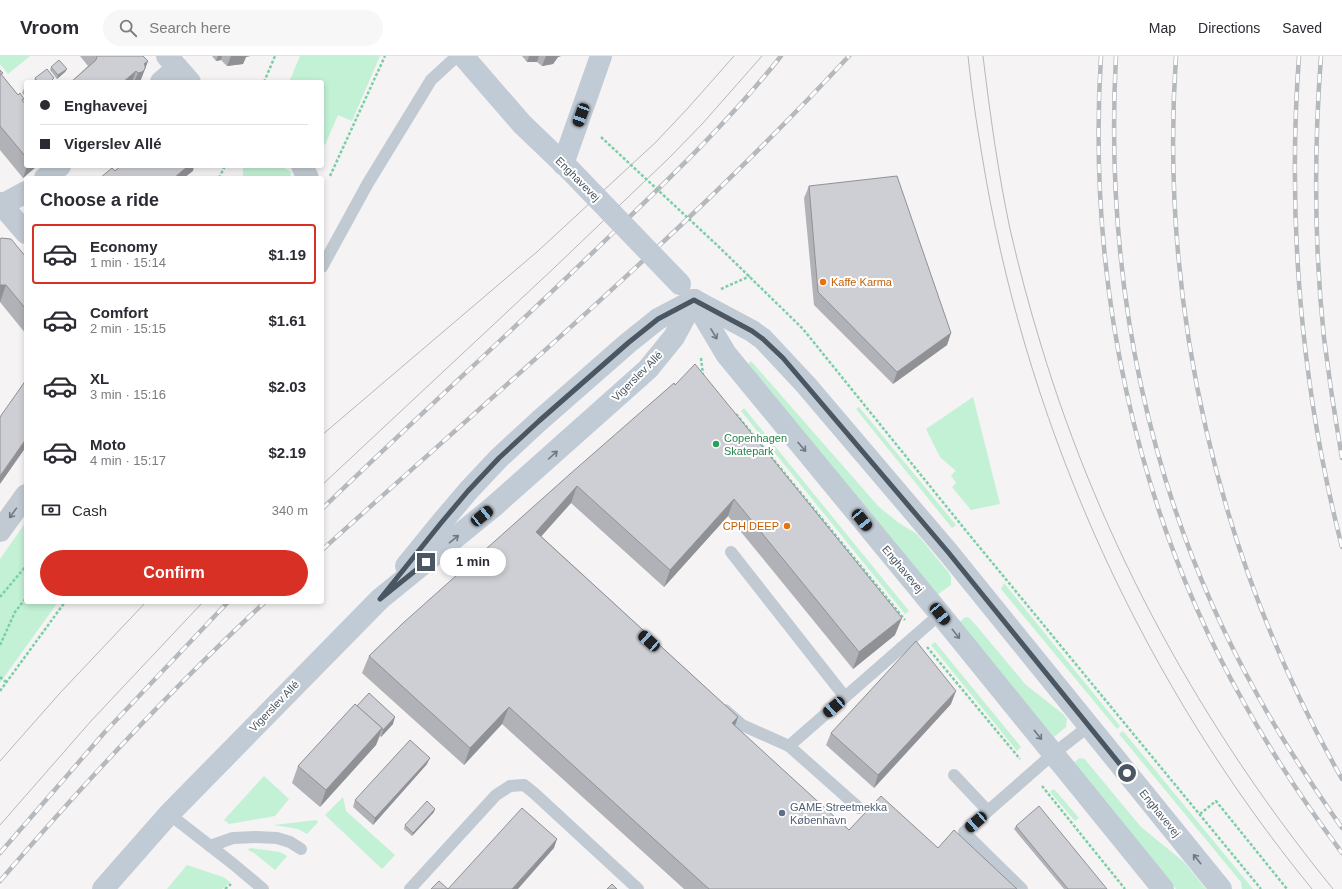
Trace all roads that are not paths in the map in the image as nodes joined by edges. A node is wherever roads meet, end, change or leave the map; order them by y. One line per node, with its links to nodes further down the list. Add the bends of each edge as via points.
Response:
1 (457, 56): 12 (lane, via 431,80 368,183)
2 (463, 56): 4 (street, Enghavevej, via 522,124)
3 (602, 56): 4 (street)
4 (567, 167): 13 (street, Enghavevej, bridge)
5 (58, 168): 7 (street)
6 (304, 168): 8 (street)
7 (48, 176)
8 (314, 176)
9 (24, 193): 10 (street)
10 (0, 205): 11 (street)
11 (24, 231)
12 (324, 263)
13 (694, 300): 17 (street, Vigerslev Allé, one-way to 13, via 493,507 648,369 674,337); 17 (street, Vigerslev Allé, via 658,319 516,442 445,517); 18 (street, Enghavevej, one-way to 18, via 726,354); 21 (street, Enghavevej, via 752,331 783,358 948,552)
14 (24, 498): 15 (street, one-way to 15)
15 (0, 531)
16 (731, 552): 19 (lane)
17 (380, 599): 27 (street, Vigerslev Allé)
18 (940, 614): 19 (lane); 23 (street, Enghavevej, one-way to 23)
19 (845, 697): 22 (lane)
20 (719, 704): 22 (lane, via 742,725)
21 (1089, 726): 23 (lane); 36 (street, Enghavevej, one-way to 21)
22 (789, 746): 25 (lane)
23 (1053, 754): 26 (lane); 35 (street, Enghavevej)
24 (954, 775): 26 (lane)
25 (859, 808)
26 (988, 811): 34 (lane, via 964,832)
27 (169, 814): 28 (lane); 30 (street, Vigerslev Allé)
28 (210, 846): 29 (lane, via 234,838 256,837 277,838); 31 (lane)
29 (301, 849)
30 (102, 889)
31 (263, 889)
32 (410, 889): 33 (lane, via 496,795 510,786 524,785)
33 (638, 889)
34 (1022, 889)
35 (1163, 889)
36 (1221, 889)

